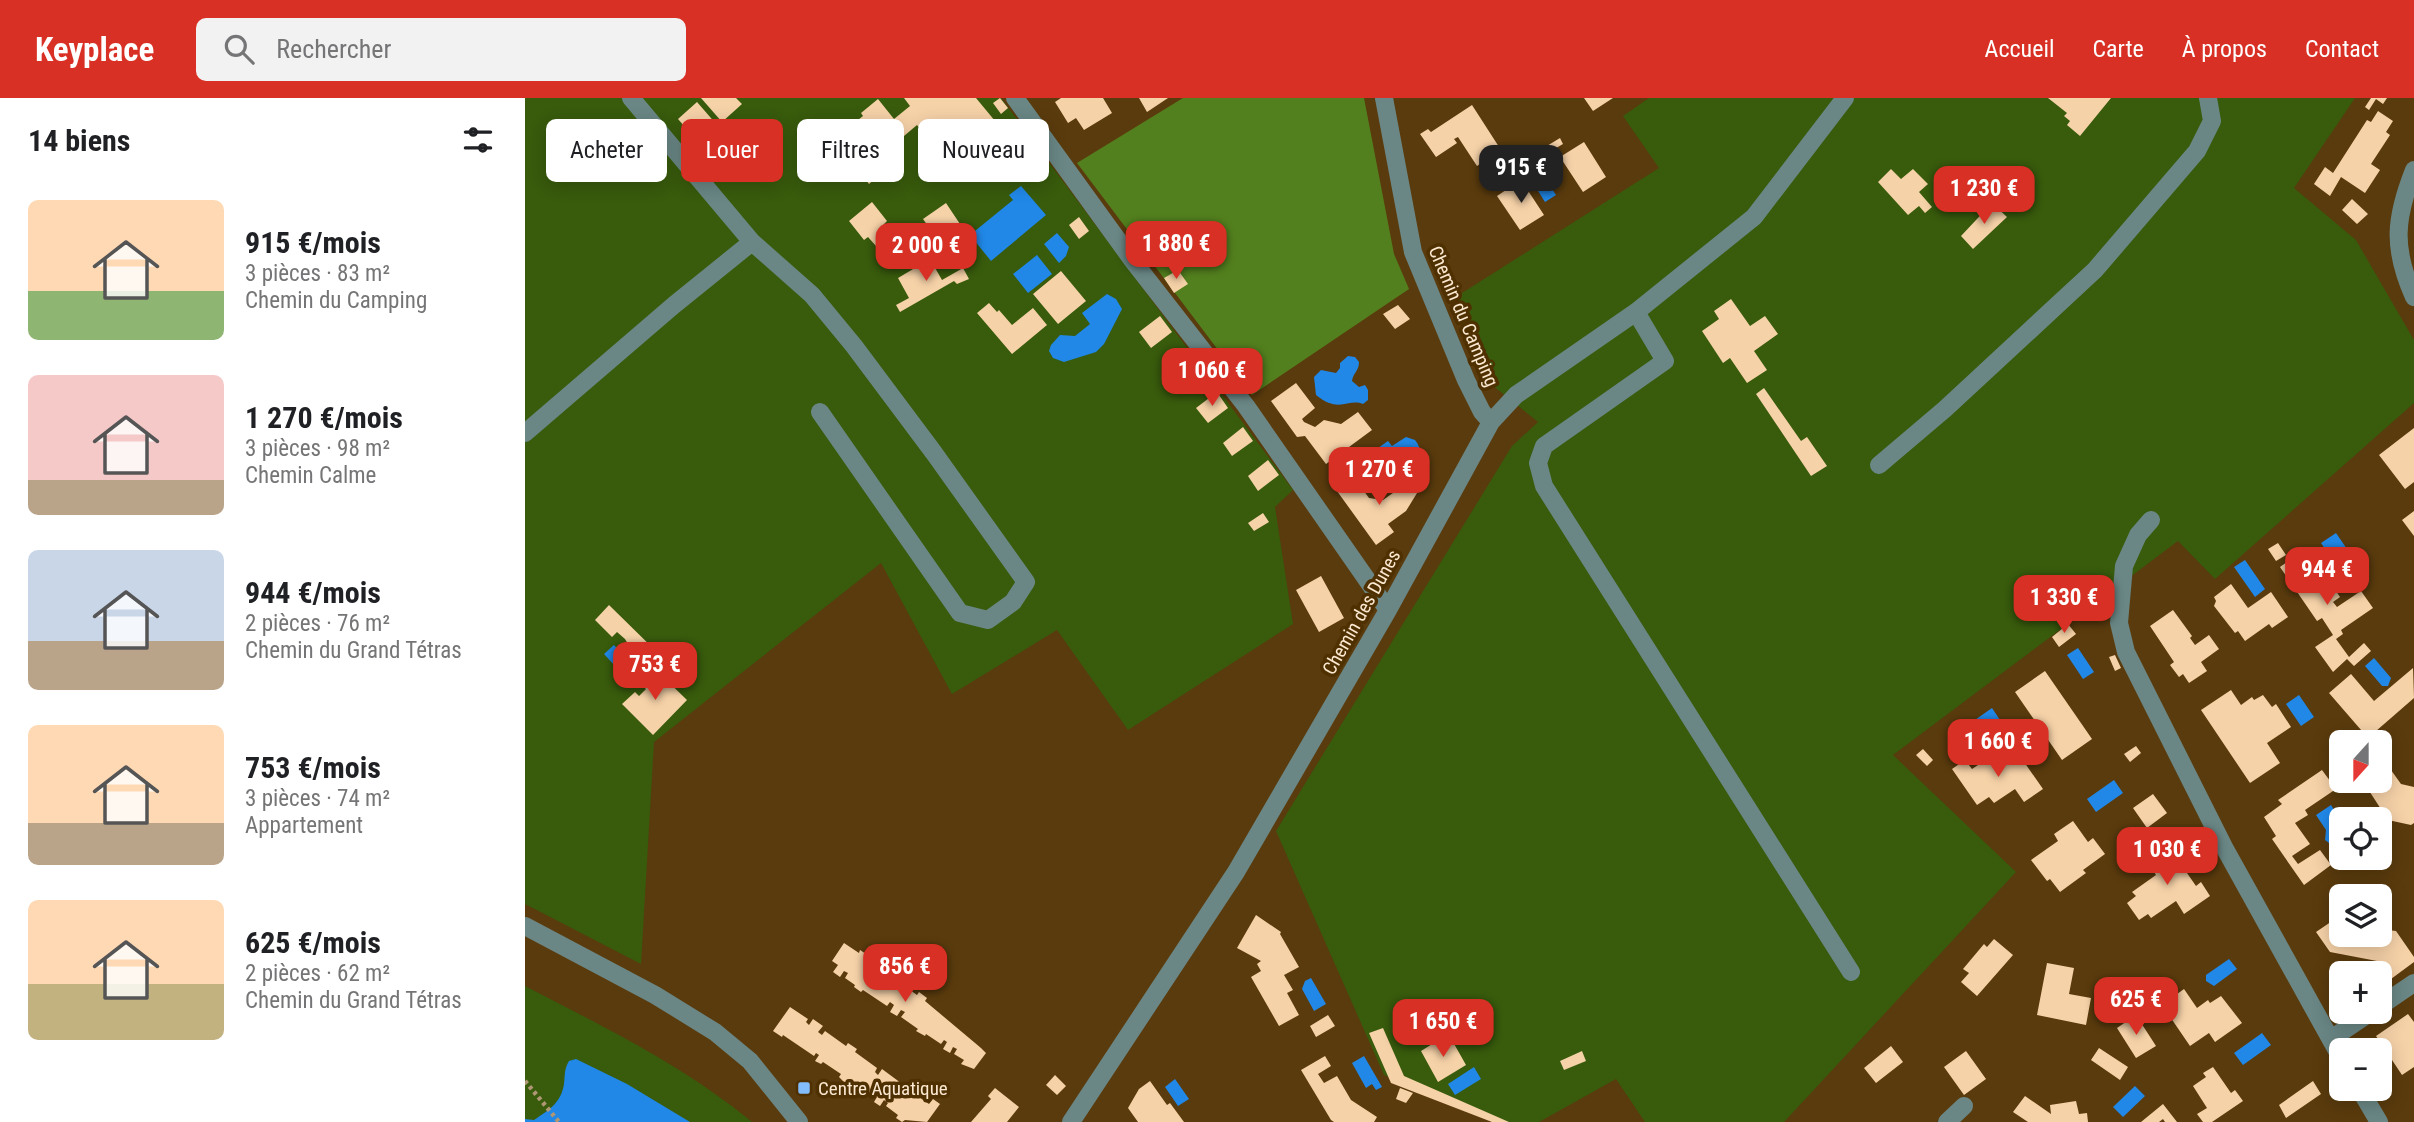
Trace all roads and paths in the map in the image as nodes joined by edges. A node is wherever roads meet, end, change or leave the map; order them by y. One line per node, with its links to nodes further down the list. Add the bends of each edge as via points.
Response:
1 (631, 98): 7 (street)
2 (1015, 98): 15 (street, via 1245,406)
3 (1384, 98): 11 (street, Chemin du Camping, via 1413,252 1466,380)
4 (1845, 98): 9 (street, Chemin des Dunes, via 1754,217)
5 (2208, 98): 13 (street, via 2212,121 2197,151 2095,270)
6 (2414, 170): 8 (street, via 2398,226 2401,262)
7 (753, 243): 10 (street, via 812,295 934,453 1026,582 1013,602 988,620 960,613); 12 (street)
8 (2414, 296)
9 (1636, 312): 11 (street, Chemin des Dunes, via 1516,395); 17 (street, via 1665,361 1545,446 1538,464 1543,486)
10 (820, 412)
11 (1491, 422): 15 (street, Chemin des Dunes)
12 (525, 433)
13 (1879, 465)
14 (2151, 520): 21 (street, via 2138,535 2124,566 2119,623 2126,652 2224,847)
15 (1388, 610): 30 (street, Chemin des Dunes, via 1236,872)
16 (525, 926): 23 (street, via 715,1032 750,1061)
17 (1851, 972)
18 (2414, 983): 19 (street)
19 (2392, 998)
20 (2353, 1024): 22 (street)
21 (2330, 1038)
22 (2332, 1038)
23 (764, 1080): 28 (street); 29 (street)
24 (525, 1081): 27 (path)
25 (2367, 1101): 32 (street)
26 (1964, 1106): 31 (street)
27 (559, 1122)
28 (784, 1122)
29 (799, 1122)
30 (1071, 1122)
31 (1947, 1122)
32 (2379, 1122)

